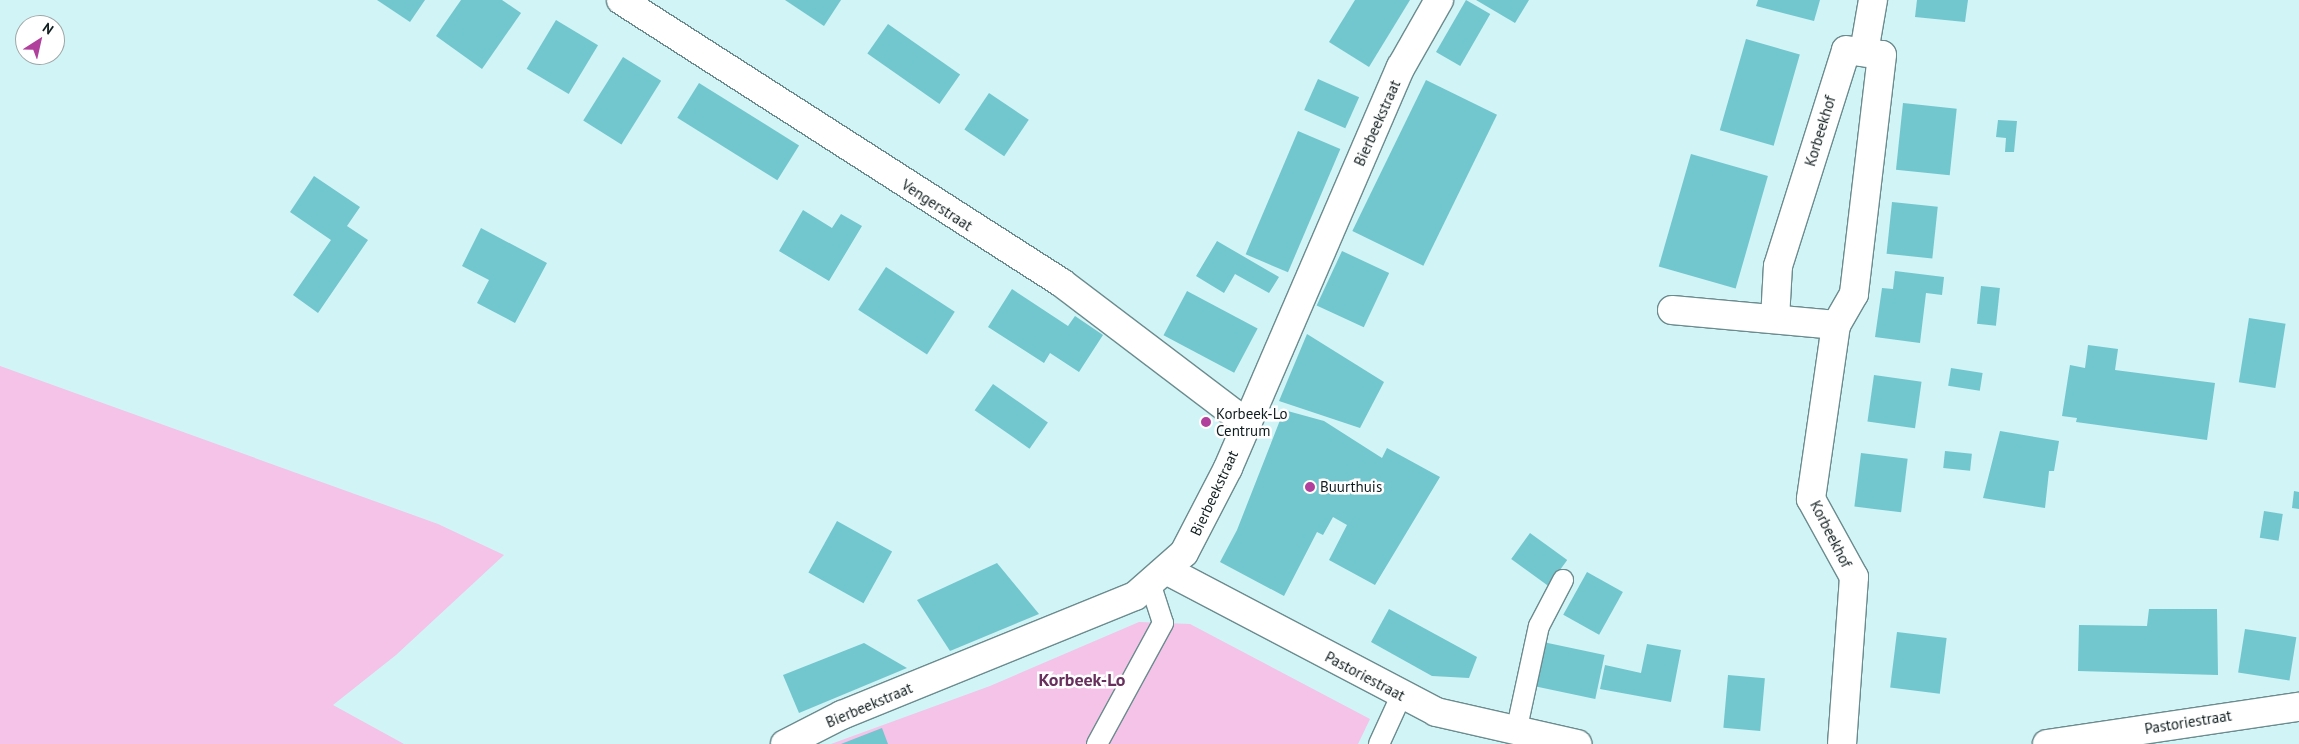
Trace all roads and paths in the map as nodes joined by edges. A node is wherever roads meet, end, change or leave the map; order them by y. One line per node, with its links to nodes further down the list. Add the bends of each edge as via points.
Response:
1 (621, 0): 8 (street, Vengerstraat, via 1062,283)
2 (1439, 0): 8 (street, Bierbeekstraat, via 1401,67)
3 (1872, 0): 4 (street)
4 (1864, 52): 6 (street, Korbeekhof, via 1846,50 1778,266); 7 (street, Korbeekhof, via 1882,55 1854,294)
5 (1672, 310): 6 (street)
6 (1774, 319): 7 (street)
7 (1836, 325): 18 (street, Korbeekhof, via 1811,499 1854,577)
8 (1245, 422): 9 (street, Bierbeekstraat, via 1198,532)
9 (1160, 578): 11 (street, Pastoriestraat); 14 (street, Bierbeekstraat, via 1135,596 842,715); 15 (lane, via 1163,623)
10 (1563, 580): 13 (lane, via 1539,626)
11 (1401, 696): 13 (street, Pastoriestraat, via 1436,712); 16 (lane)
12 (2299, 706): 19 (street, Pastoriestraat)
13 (1516, 732): 17 (street, Pastoriestraat)
14 (785, 744)
15 (1098, 744)
16 (1379, 744)
17 (1577, 744)
18 (1842, 744)
19 (2047, 744)

